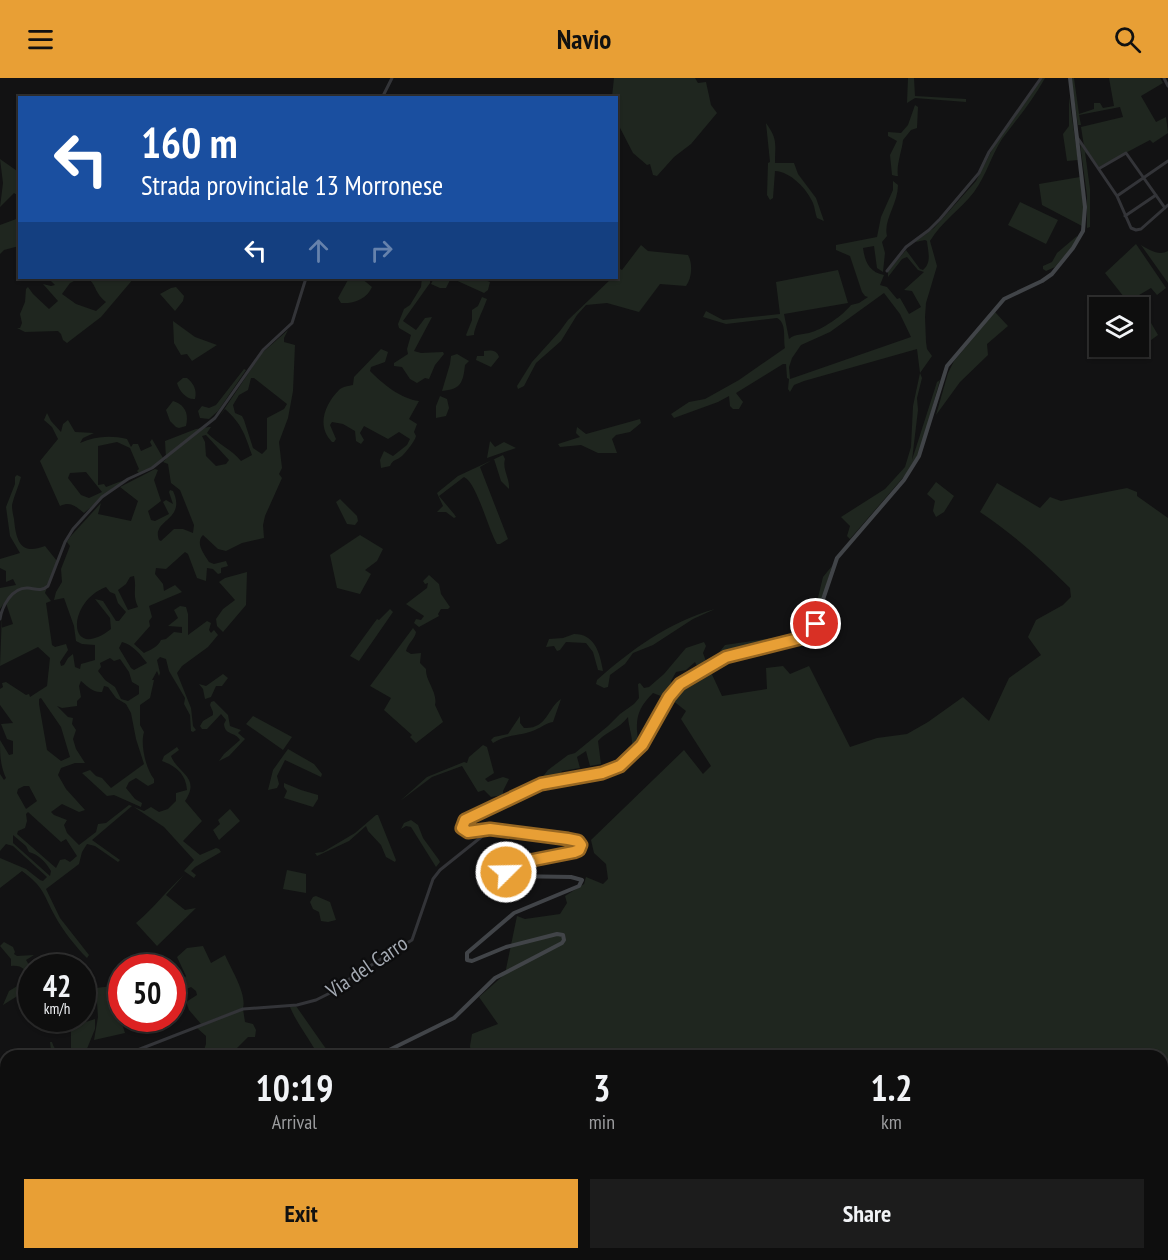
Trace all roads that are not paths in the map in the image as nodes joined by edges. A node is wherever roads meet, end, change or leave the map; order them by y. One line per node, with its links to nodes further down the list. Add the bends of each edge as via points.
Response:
1 (392, 78): 4 (street)
2 (1041, 78): 13 (street, via 989,152 979,173 940,219 906,247)
3 (1070, 78): 5 (main road)
4 (383, 96)
5 (1076, 136): 7 (street); 16 (main road, via 1085,207 1084,226 1077,243 1047,278 1001,302 947,366 919,456 904,480 837,558 812,632 795,641 726,657 686,680 669,697 642,745 620,766 536,786 465,820 462,825 468,832)
6 (1167, 163): 8 (street)
7 (1099, 168): 8 (street, via 1126,153); 10 (street)
8 (1143, 178): 9 (street); 10 (street)
9 (1156, 195): 11 (street); 12 (street)
10 (1117, 196): 12 (street)
11 (1166, 207): 12 (street, via 1141,229 1129,225)
12 (1125, 216)
13 (887, 271)
14 (306, 279): 15 (street, via 292,323 264,350 214,418 152,468 102,496 69,536 48,586 44,590 21,588 11,595)
15 (0, 619)
16 (490, 829): 17 (street, Via del Carro, via 433,879 412,940 330,993 297,1005 243,1009); 18 (main road, via 578,841 581,845 577,852 513,864 506,872 510,876 580,878 582,882 508,917 467,953 467,960 557,934 563,935 564,940 495,978 454,1018)
17 (137, 1050)
18 (389, 1050)

